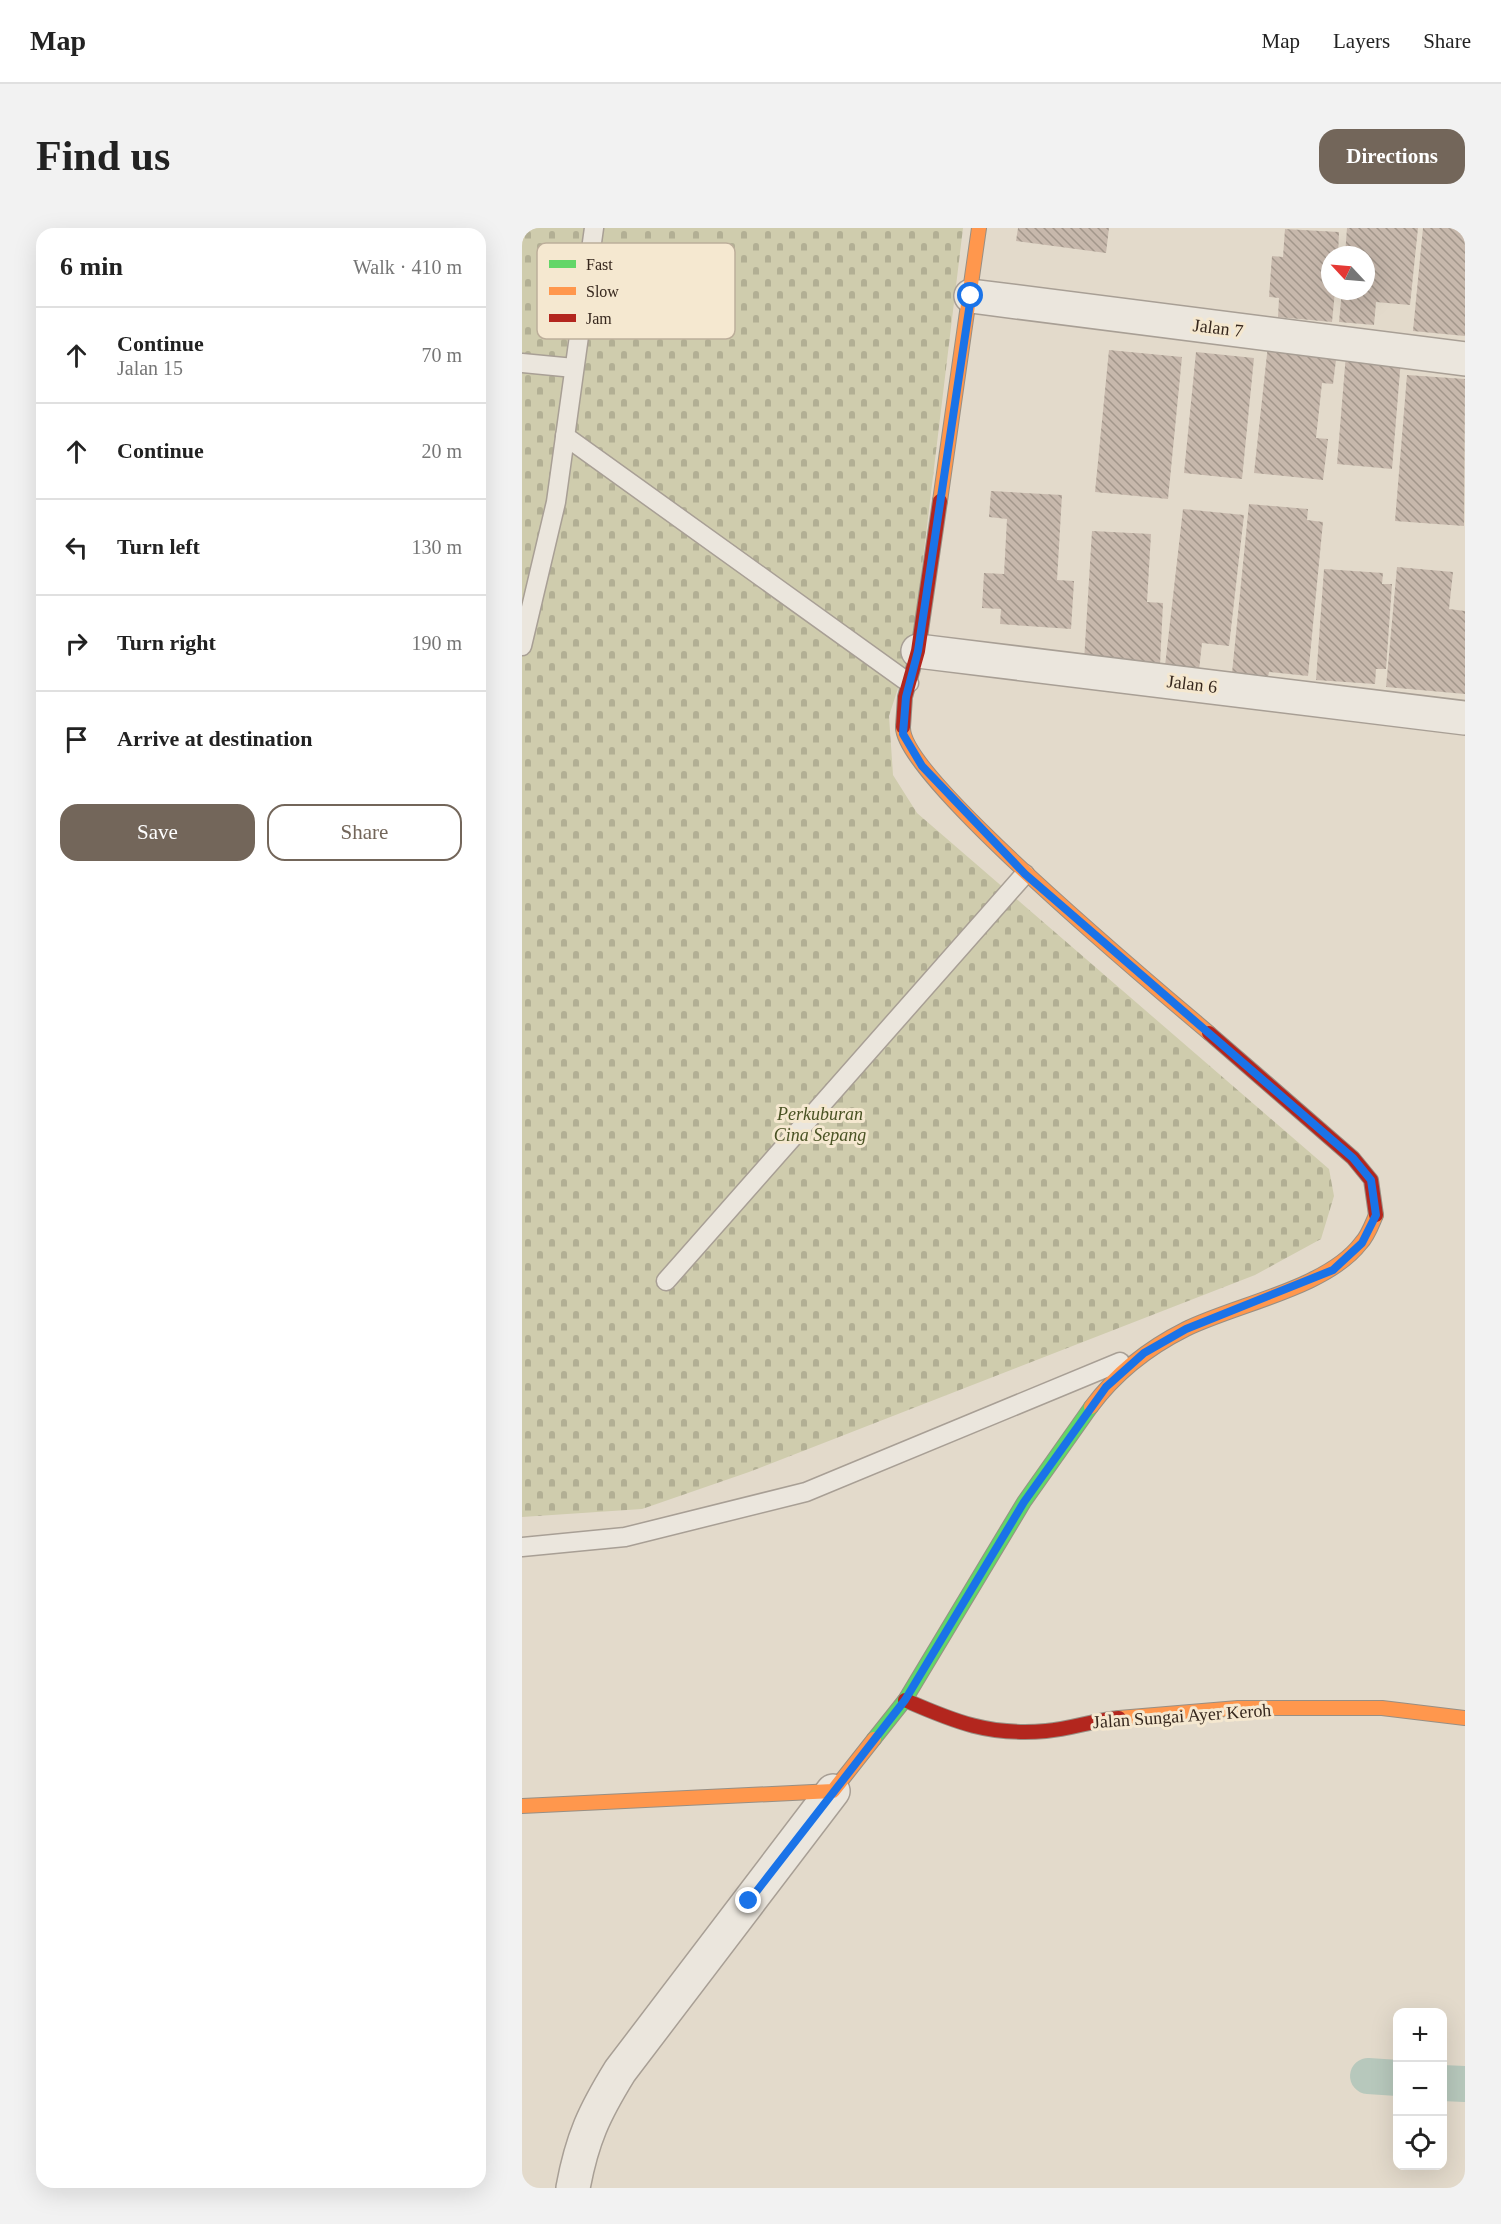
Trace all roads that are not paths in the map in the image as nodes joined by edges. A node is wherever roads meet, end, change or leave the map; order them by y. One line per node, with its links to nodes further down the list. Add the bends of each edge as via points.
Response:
1 (594, 228): 3 (lane)
2 (980, 228): 4 (street)
3 (592, 243)
4 (971, 296): 6 (street, Jalan 7); 11 (street)
5 (578, 339): 8 (lane)
6 (1465, 359)
7 (522, 363): 8 (lane)
8 (574, 368): 9 (lane)
9 (565, 436): 10 (lane, via 556,502); 12 (lane)
10 (522, 646)
11 (918, 651): 12 (street); 13 (street, Jalan 6)
12 (909, 683): 14 (street, via 903,734 922,766)
13 (1465, 718)
14 (1025, 874): 15 (lane); 16 (street, via 1353,1158 1371,1180 1376,1215 1362,1243 1333,1270 1186,1329)
15 (666, 1281)
16 (1144, 1353): 17 (lane, via 806,1492 625,1537); 18 (street, via 1106,1387 1024,1502)
17 (522, 1547)
18 (905, 1700): 19 (street, Jalan Sungai Ayer Keroh, via 982,1730 1046,1731 1107,1719 1238,1708 1382,1708); 20 (street)
19 (1465, 1718)
20 (832, 1791): 21 (street); 22 (street, via 620,2071 596,2109 580,2148)
21 (522, 1806)
22 (573, 2188)

